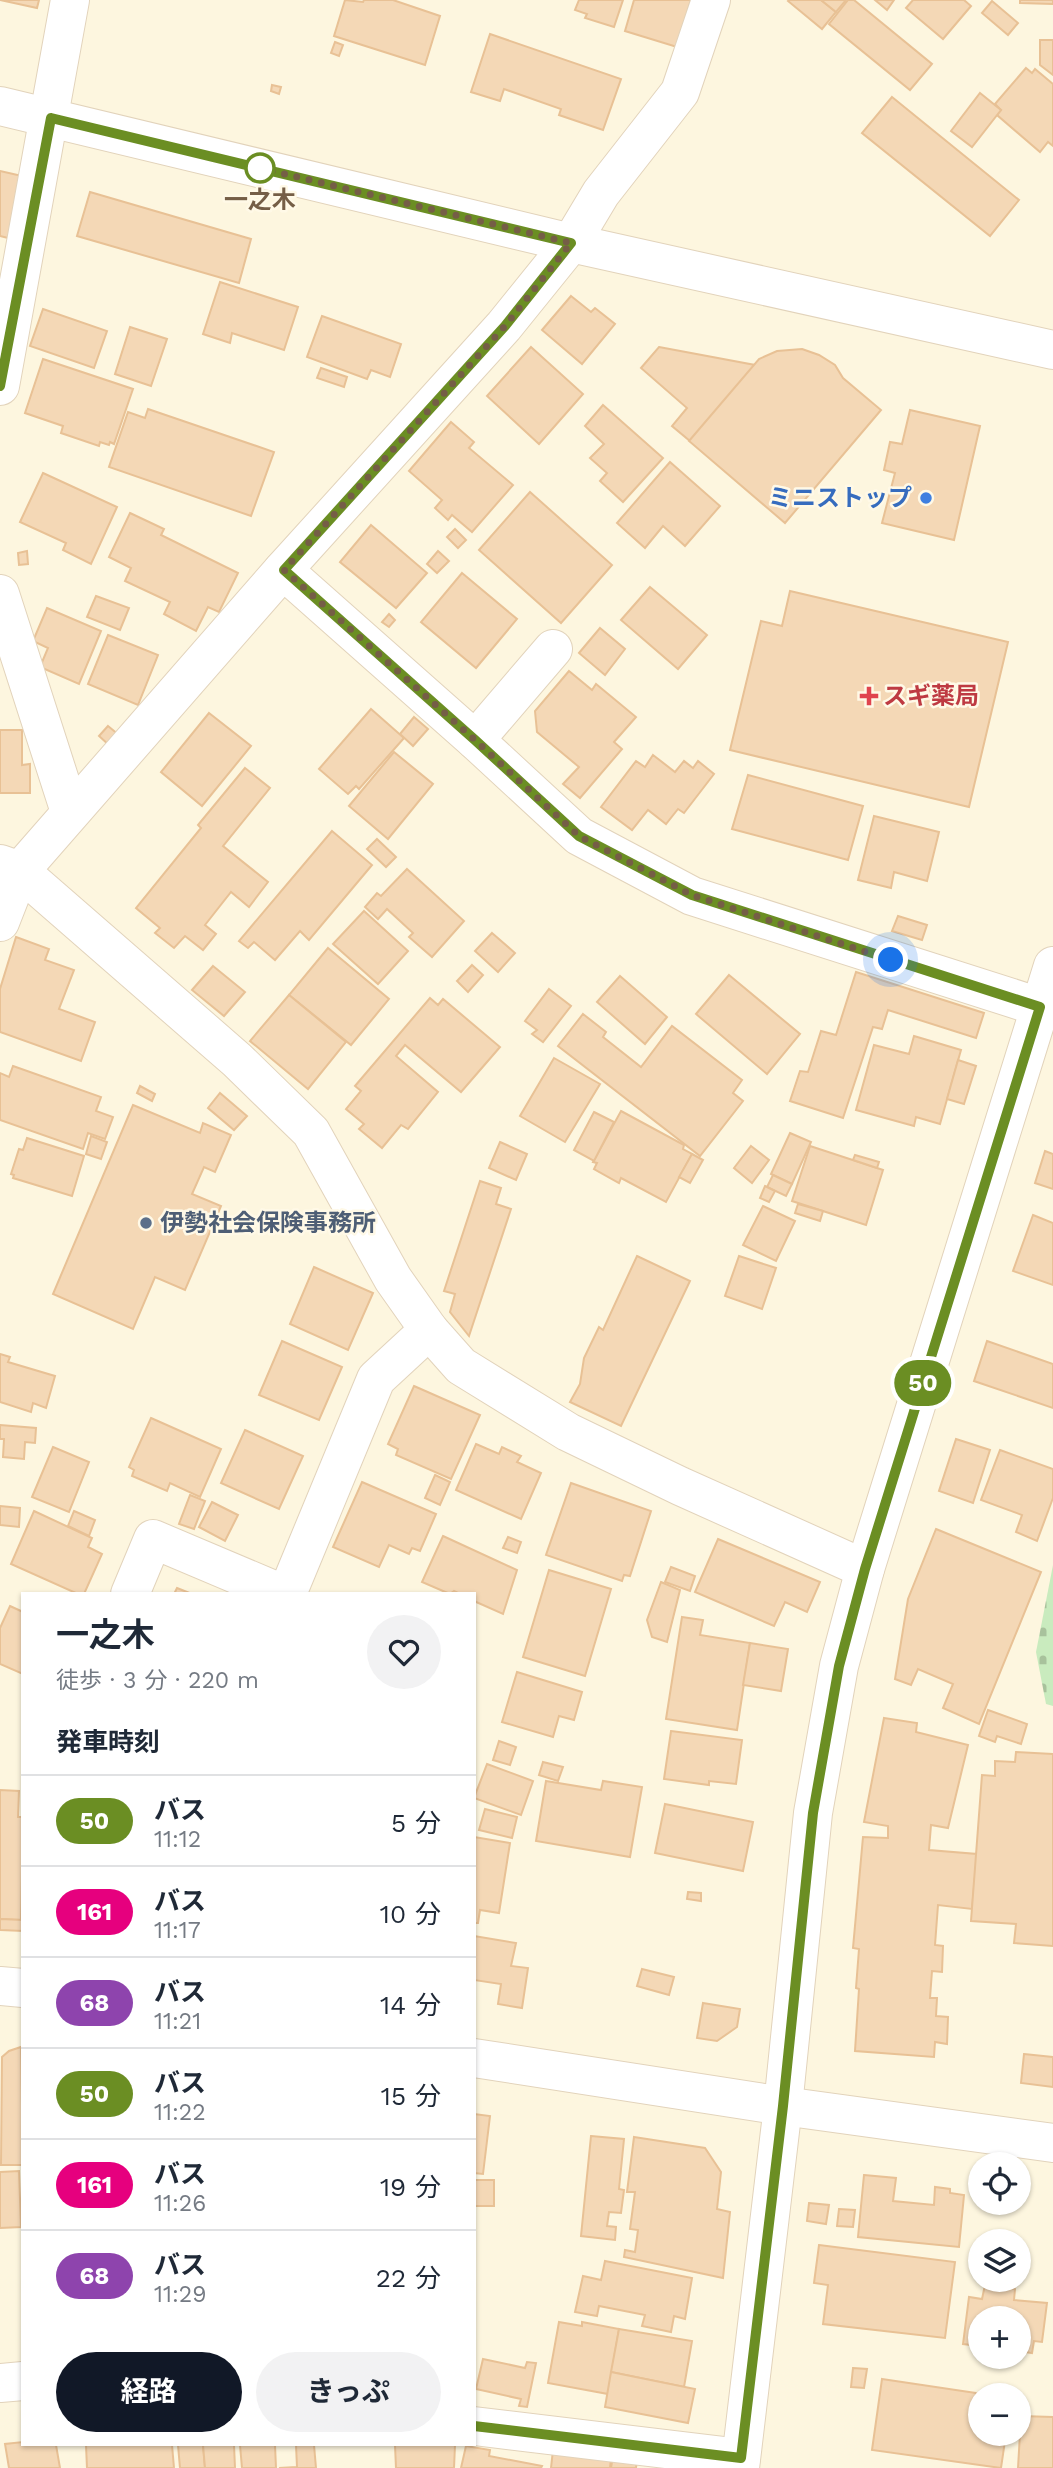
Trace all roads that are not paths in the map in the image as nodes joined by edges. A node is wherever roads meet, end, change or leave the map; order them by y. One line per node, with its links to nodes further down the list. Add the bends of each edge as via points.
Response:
1 (70, 0): 4 (street)
2 (711, 0): 5 (street, via 680,92 601,193)
3 (0, 106): 4 (street)
4 (51, 118): 5 (street); 6 (street)
5 (571, 243): 7 (street); 9 (street, via 505,326)
6 (5, 329): 8 (street)
7 (1053, 350)
8 (0, 386)
9 (284, 570): 12 (street); 13 (street)
10 (0, 594): 13 (street)
11 (553, 649): 12 (street)
12 (475, 740): 17 (street, via 579,836 692,895)
13 (71, 812): 14 (street)
14 (10, 867): 15 (street); 18 (street, via 237,1060 311,1132 393,1279)
15 (0, 922)
16 (1053, 966): 17 (street)
17 (1040, 1007): 19 (street)
18 (429, 1329): 19 (street, via 461,1366 568,1432); 22 (street, via 376,1379)
19 (865, 1569): 26 (street, via 839,1666 817,1790)
20 (131, 1592): 21 (street, via 153,1539)
21 (280, 1592)
22 (286, 1592)
23 (0, 1986): 24 (street)
24 (21, 1988)
25 (476, 2058): 26 (street)
26 (783, 2106): 27 (street); 31 (street)
27 (1053, 2143)
28 (21, 2381): 29 (street)
29 (0, 2383)
30 (476, 2426): 31 (street)
31 (740, 2463)

